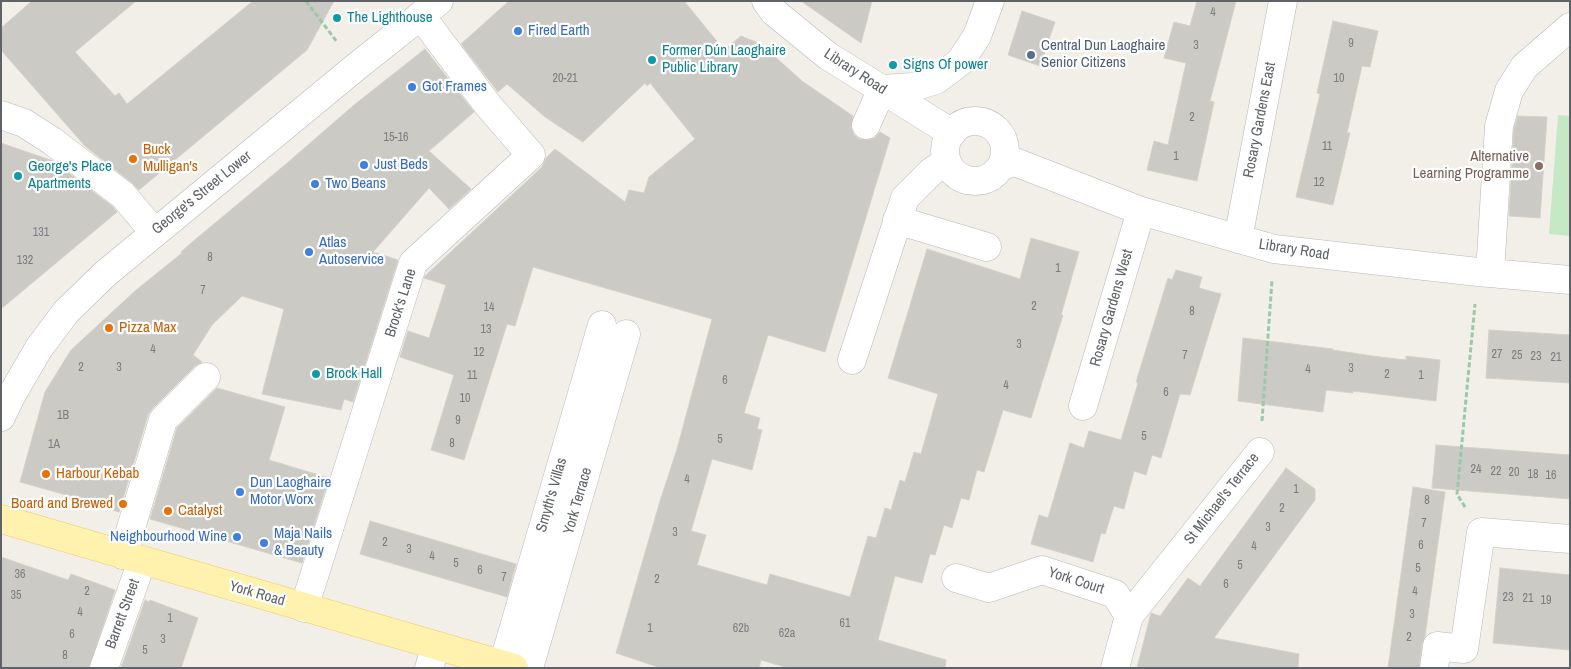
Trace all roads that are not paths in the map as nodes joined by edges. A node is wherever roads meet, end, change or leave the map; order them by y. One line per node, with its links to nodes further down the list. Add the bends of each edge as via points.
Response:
1 (766, 1): 6 (street, Library Road, via 774,12 828,56)
2 (990, 1): 6 (street, via 977,36 960,62 936,80 913,87)
3 (1283, 1): 15 (street, Rosary Gardens East)
4 (430, 9): 14 (street, George's Street Lower); 29 (street, Brock's Lane, via 487,104 531,155 414,263)
5 (1570, 27): 17 (street, via 1524,67 1509,91 1499,126)
6 (882, 89): 8 (street); 9 (street, Library Road)
7 (1, 116): 14 (street, via 24,124 52,141 123,195)
8 (866, 124)
9 (952, 133): 10 (street, via 945,151); 11 (street, via 968,122 987,124 996,130 1004,147 1005,157)
10 (947, 161): 11 (street, via 958,176 977,181 995,174); 13 (street, via 905,198)
11 (1001, 166): 12 (street, Library Road, via 1015,162)
12 (1141, 210): 15 (street, Library Road); 22 (street, Rosary Gardens West)
13 (897, 220): 16 (street); 20 (street)
14 (154, 232): 23 (street, George's Street Lower, via 104,274 66,312 39,348)
15 (1238, 240): 17 (street, Library Road, via 1274,249)
16 (987, 247)
17 (1484, 272): 18 (street, Library Road)
18 (1570, 280)
19 (614, 330): 32 (street, Smyth's Villas)
20 (852, 360)
21 (206, 377): 27 (street, Barrett Street, via 163,420)
22 (1083, 406)
23 (1, 417)
24 (1260, 452): 30 (street, St Michael's Terrace)
25 (1, 519): 27 (main road, York Road)
26 (1570, 539): 35 (street, via 1481,532 1464,649 1437,646)
27 (133, 558): 29 (main road, York Road); 33 (street, Barrett Street)
28 (956, 578): 30 (street, York Court, via 989,588 1042,570 1115,594)
29 (304, 608): 31 (main road, York Road)
30 (1130, 616): 34 (street, St Michael's Terrace)
31 (433, 657): 32 (main road, York Road)
32 (515, 667)
33 (104, 668)
34 (1115, 668)
35 (1434, 668)

